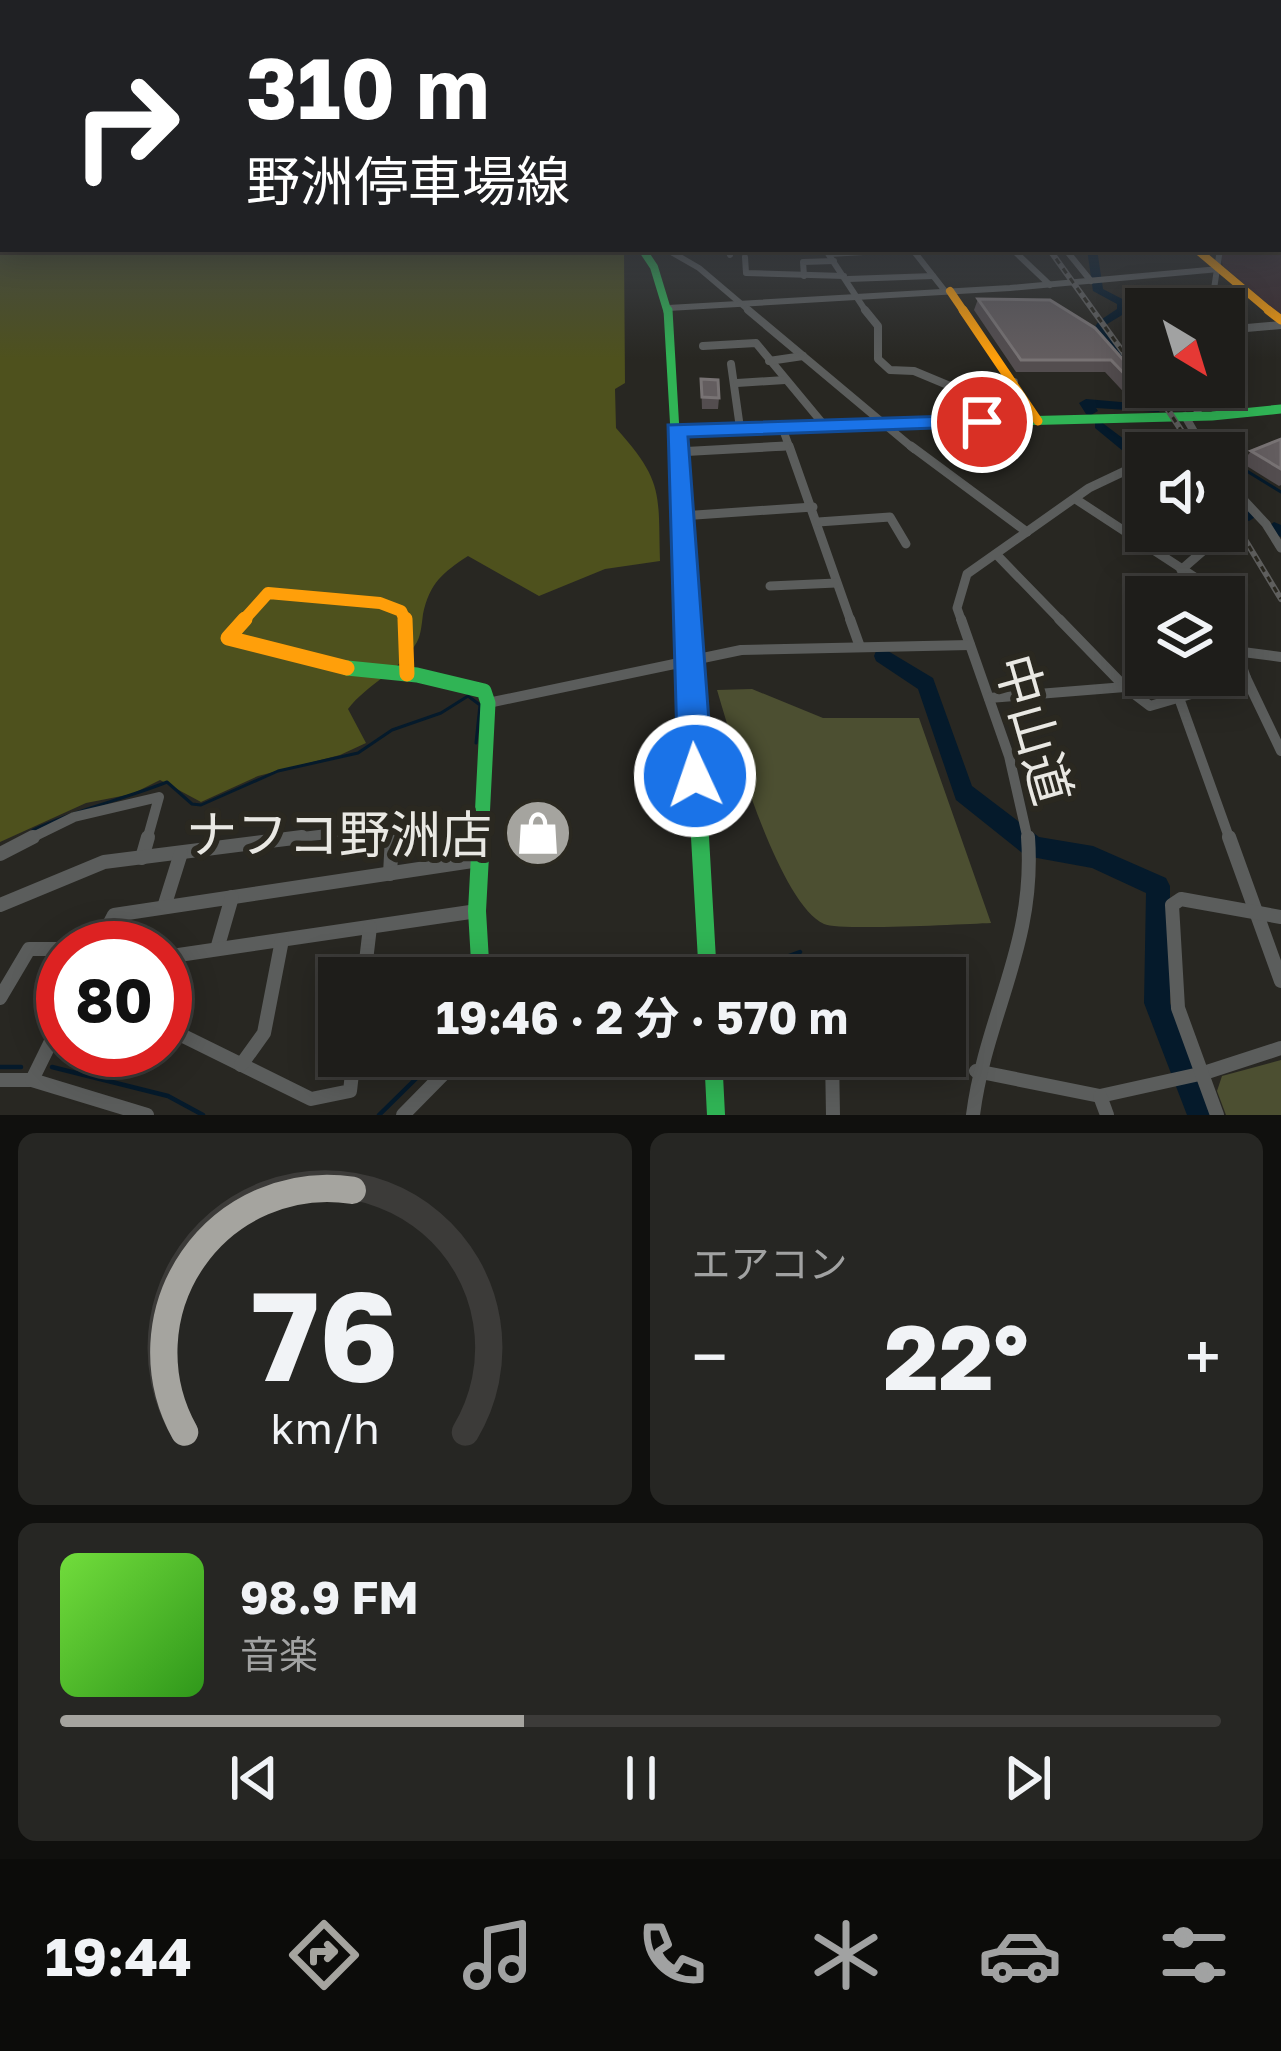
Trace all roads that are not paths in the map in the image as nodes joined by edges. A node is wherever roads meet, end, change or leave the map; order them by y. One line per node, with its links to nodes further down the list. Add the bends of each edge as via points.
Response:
1 (645, 255): 24 (main road)
2 (677, 255): 23 (street)
3 (829, 255): 13 (street, via 803,262); 16 (street)
4 (863, 255): 17 (street)
5 (899, 255): 14 (street)
6 (918, 255): 15 (street)
7 (1018, 255): 19 (street)
8 (1070, 255): 18 (street)
9 (1203, 255): 12 (main road)
10 (1220, 255): 12 (street)
11 (745, 257): 13 (street, via 746,273)
12 (1219, 269): 18 (street); 20 (street); 25 (main road)
13 (804, 276): 16 (street)
14 (914, 276): 15 (street); 17 (street)
15 (933, 276): 21 (street)
16 (846, 277): 17 (street); 22 (street)
17 (877, 277)
18 (1090, 281): 19 (street)
19 (1050, 285): 21 (street)
20 (1215, 288)
21 (948, 291): 22 (street); 32 (main road)
22 (857, 298): 23 (street); 32 (street, via 878,326 878,359 890,370 914,370 950,386)
23 (744, 304): 24 (street); 28 (street)
24 (668, 308): 42 (main road)
25 (1281, 322): 26 (street)
26 (1245, 328)
27 (703, 346): 29 (street, via 756,343)
28 (802, 356): 29 (street); 38 (street)
29 (770, 361): 31 (street)
30 (731, 364): 33 (street)
31 (785, 380): 33 (street); 39 (street, via 814,403)
32 (1014, 382): 37 (main road)
33 (737, 383): 41 (street)
34 (1194, 408): 36 (street)
35 (1281, 409): 36 (main road)
36 (1191, 416): 37 (main road); 43 (street)
37 (1038, 421): 38 (main road)
38 (884, 424): 39 (main road); 52 (street)
39 (824, 425): 40 (main road)
40 (782, 427): 41 (main road); 44 (street)
41 (740, 428): 42 (main road)
42 (676, 430): 45 (main road)
43 (1193, 432)
44 (789, 446): 45 (street); 49 (street)
45 (677, 452): 50 (main road)
46 (1125, 469): 47 (street, 中山道)
47 (1077, 500): 52 (street, 中山道); 57 (street)
48 (1245, 502): 54 (street)
49 (813, 507): 50 (street); 51 (street)
50 (681, 516): 65 (main road)
51 (818, 522): 53 (street, via 890,517); 59 (street)
52 (1027, 532): 56 (street, 中山道)
53 (906, 544)
54 (1281, 548)
55 (1201, 552): 57 (street)
56 (996, 554): 61 (street, 中山道, via 960,586 957,608); 68 (street)
57 (1181, 570): 58 (street)
58 (1191, 576)
59 (836, 584): 60 (street); 62 (street)
60 (770, 586)
61 (970, 645): 62 (street); 69 (street, 中山道)
62 (860, 647): 65 (street, via 741,650)
63 (1245, 652): 64 (street)
64 (1281, 657)
65 (688, 663): 71 (street); 92 (main road)
66 (407, 674): 66 (main road, via 352,669 228,638 268,593 380,603 401,611 408,625); 71 (main road, via 484,691)
67 (1246, 678): 70 (street); 72 (street)
68 (1124, 687): 69 (street); 70 (street, via 1150,706)
69 (989, 698): 98 (street, 中山道, via 1017,778 1028,908)
70 (1179, 698): 82 (street)
71 (488, 703): 76 (main road)
72 (1281, 752)
73 (181, 853): 75 (street); 77 (street, via 393,826); 80 (street)
74 (0, 854): 75 (street, via 74,817 159,797)
75 (142, 857): 79 (street, via 104,862)
76 (479, 860): 77 (street); 81 (main road)
77 (390, 874): 78 (street)
78 (232, 897): 80 (street); 88 (street)
79 (0, 905)
80 (164, 907): 84 (street)
81 (477, 911): 85 (street); 91 (main road)
82 (1258, 913): 83 (street); 93 (street); 100 (street, via 1181,899 1172,905 1178,1008)
83 (1281, 917)
84 (110, 921)
85 (370, 927): 86 (street); 90 (street)
86 (282, 940): 88 (street); 97 (street, via 264,1033)
87 (36, 949): 94 (street)
88 (218, 950): 89 (street)
89 (192, 953)
90 (366, 957)
91 (480, 957)
92 (707, 957)
93 (1281, 981)
94 (0, 998)
95 (192, 1041): 97 (street)
96 (1281, 1048): 100 (street)
97 (241, 1065): 101 (street, via 310,1099 350,1090)
98 (976, 1071): 107 (street); 112 (street, 中山道)
99 (36, 1072): 106 (street)
100 (1199, 1074): 107 (street); 114 (street)
101 (352, 1077)
102 (440, 1077): 109 (street)
103 (714, 1077): 110 (main road)
104 (834, 1077): 111 (street)
105 (0, 1080): 106 (street)
106 (32, 1080): 108 (street)
107 (1100, 1096): 113 (street)
108 (147, 1115)
109 (403, 1115)
110 (716, 1115)
111 (833, 1115)
112 (973, 1115)
113 (1107, 1115)
114 (1217, 1115)

